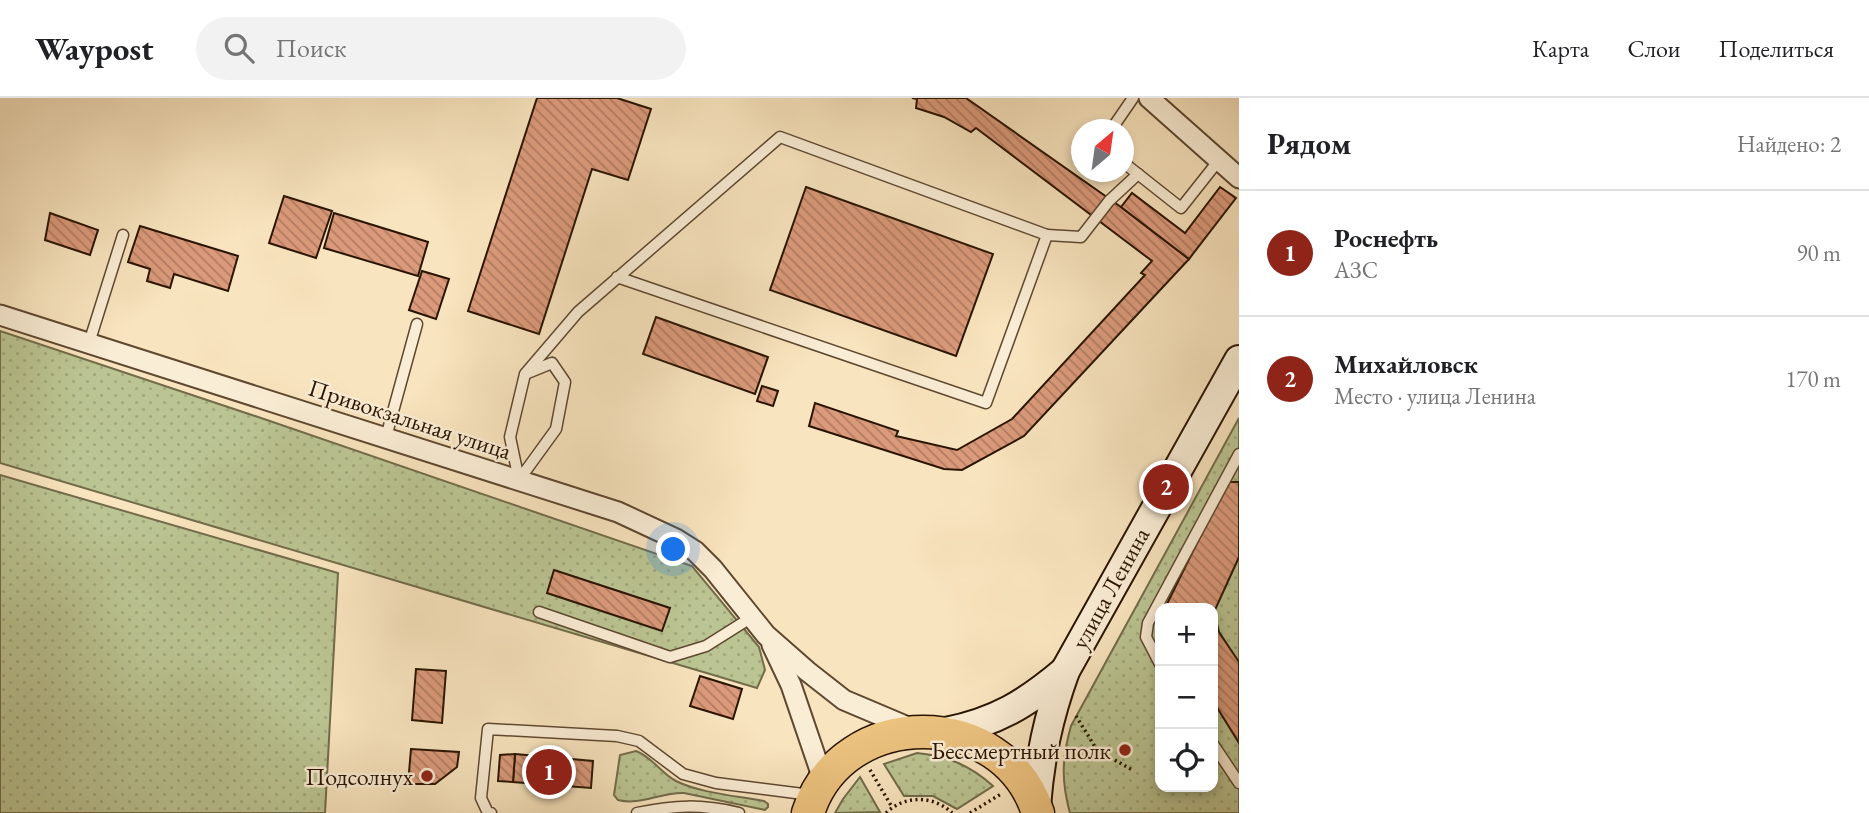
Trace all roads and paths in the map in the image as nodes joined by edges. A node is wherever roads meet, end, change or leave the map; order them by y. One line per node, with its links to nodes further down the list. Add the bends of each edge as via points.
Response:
1 (1133, 98): 3 (lane)
2 (1149, 98): 4 (street)
3 (1119, 119)
4 (1219, 160): 6 (lane, via 1181,208); 7 (street)
5 (1134, 171): 6 (lane)
6 (1138, 174): 9 (lane, via 1081,237)
7 (1239, 178)
8 (123, 235): 13 (lane)
9 (1047, 235): 10 (lane, via 780,138); 10 (lane, via 986,403)
10 (617, 277): 15 (lane, via 578,312)
11 (0, 315): 13 (street, Привокзальная улица)
12 (417, 324): 16 (lane)
13 (89, 343): 16 (street, Привокзальная улица)
14 (1239, 360): 25 (main road, улица Ленина)
15 (526, 374): 18 (lane, via 510,437); 18 (lane, via 552,363 565,382 556,429)
16 (386, 437): 18 (street, Привокзальная улица)
17 (1239, 454): 19 (lane)
18 (519, 480): 22 (street, Привокзальная улица, via 618,512 676,539 713,569)
19 (1159, 603)
20 (1155, 610): 24 (lane, via 1146,637)
21 (539, 611): 22 (lane, via 670,657 706,646)
22 (753, 617): 23 (street, Привокзальная улица)
23 (766, 635): 27 (street, Привокзальная улица, via 844,700); 32 (street, Привокзальная улица, via 792,685)
24 (1155, 654)
25 (1065, 671): 27 (main road, via 1035,695 978,726); 33 (main road)
26 (1074, 712): 30 (path, via 1097,750)
27 (931, 731): 32 (main road, via 885,737 856,750 839,764); 33 (main road, via 975,742 1001,758 1021,780)
28 (1218, 752): 31 (lane)
29 (868, 765): 34 (path)
30 (1135, 771)
31 (1239, 783)
32 (816, 797): 36 (lane, via 683,774 639,741 617,736 488,729 481,798)
33 (1028, 806): 41 (path, via 1004,792)
34 (892, 807): 39 (path); 40 (path, via 928,799)
35 (699, 809): 37 (lane, via 674,806); 38 (lane)
36 (491, 813)
37 (637, 813)
38 (739, 813)
39 (886, 813)
40 (952, 813)
41 (970, 813)

